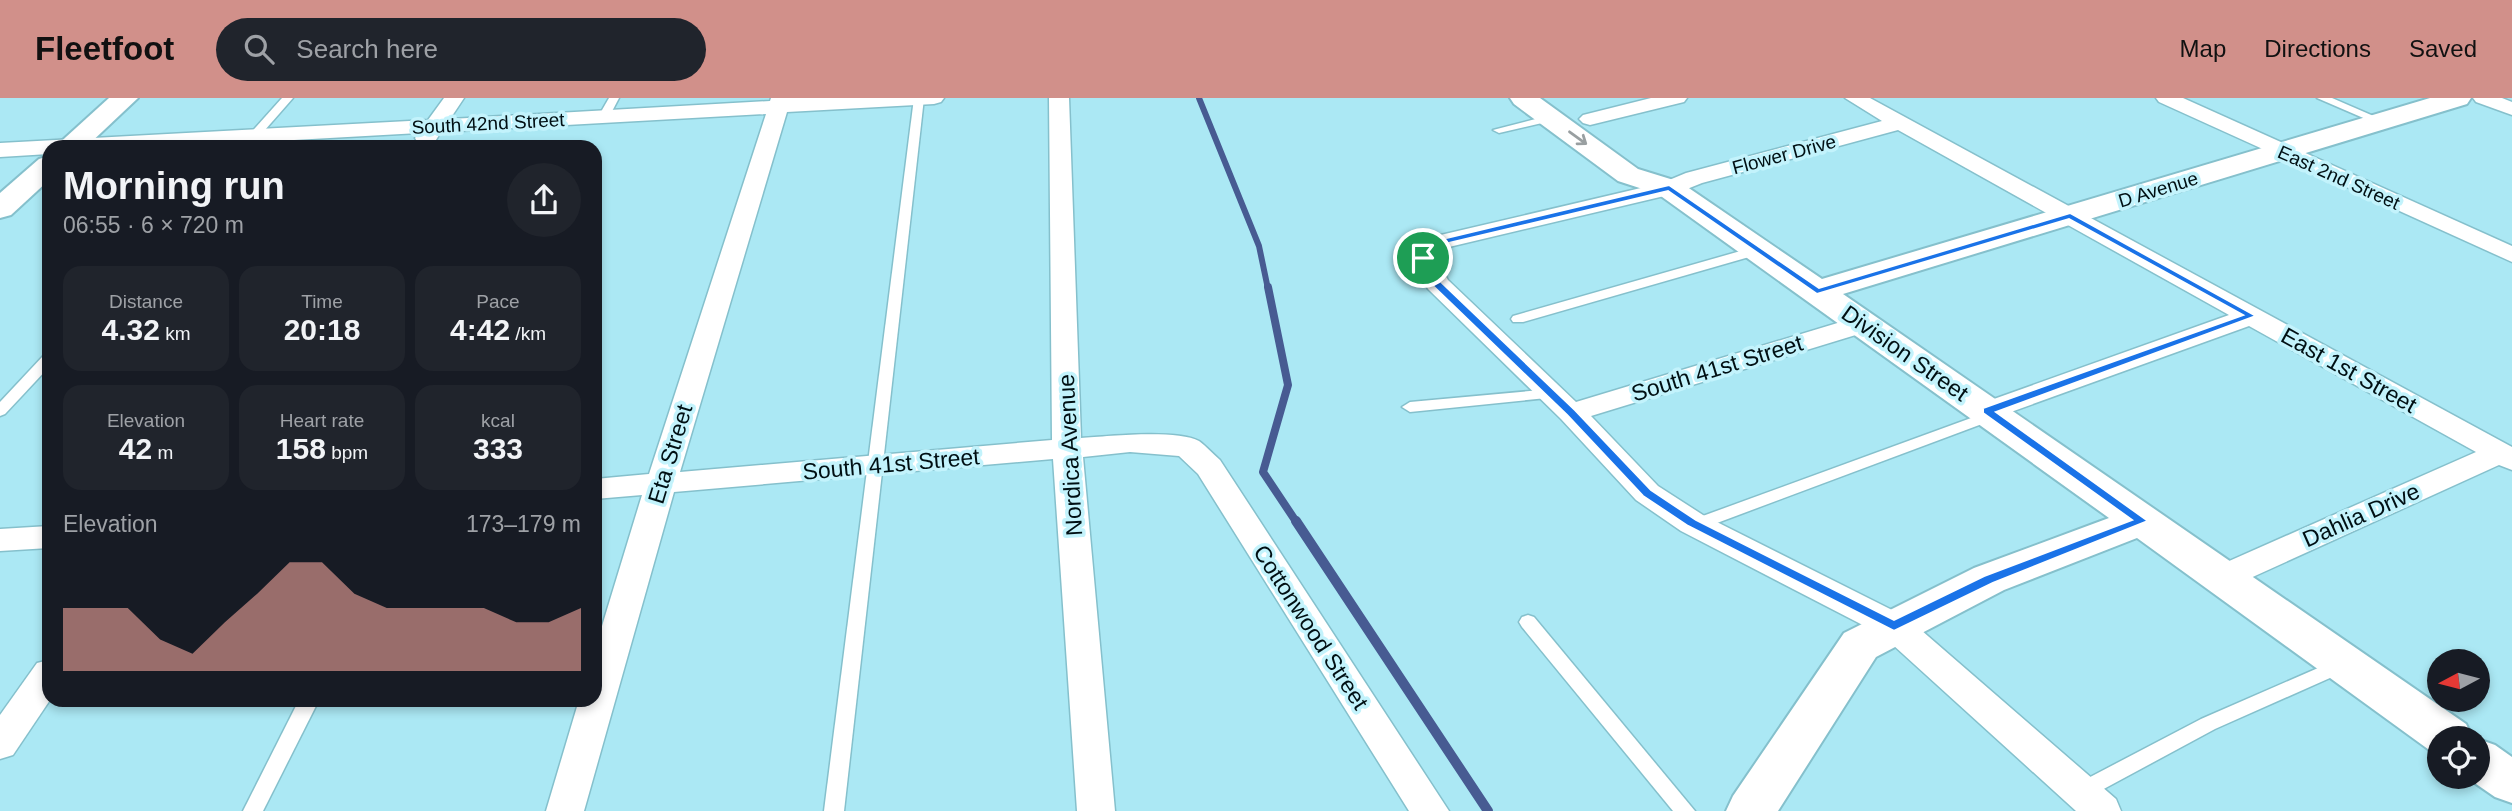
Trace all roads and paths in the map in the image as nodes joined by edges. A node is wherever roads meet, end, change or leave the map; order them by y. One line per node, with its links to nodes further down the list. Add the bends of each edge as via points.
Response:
1 (125, 98): 23 (street)
2 (288, 98): 24 (lane)
3 (454, 98): 21 (street)
4 (919, 98): 5 (street, South 42nd Street); 14 (street, South 42nd Street); 48 (lane)
5 (934, 98)
6 (1059, 98): 46 (street, Nordica Avenue)
7 (1522, 98): 16 (street, Division Street)
8 (1677, 98): 18 (street)
9 (1855, 98): 20 (street, East 1st Street)
10 (2166, 98): 28 (street, East 2nd Street)
11 (2322, 98): 19 (lane)
12 (2458, 98): 19 (street, D Avenue)
13 (2483, 98): 17 (street)
14 (779, 103): 15 (street, South 42nd Street); 49 (street, Eta Street)
15 (609, 108): 21 (street, South 42nd Street)
16 (1555, 108): 18 (street, Division Street); 22 (lane); 31 (street, Division Street, one-way to 31, via 1628,175)
17 (2512, 109)
18 (1590, 119): 31 (street, Division Street, via 1661,172)
19 (2379, 121): 28 (street, D Avenue)
20 (1900, 123): 31 (street, Flower Drive); 33 (street, East 1st Street)
21 (435, 126): 25 (street, South 42nd Street); 26 (street)
22 (1499, 130)
23 (78, 140)
24 (251, 140)
25 (262, 140)
26 (425, 140)
27 (0, 150): 29 (street, South 42nd Street)
28 (2283, 151): 33 (street, D Avenue); 35 (street, East 2nd Street)
29 (42, 152)
30 (42, 172): 32 (street)
31 (1669, 188): 34 (street, Division Street); 41 (street, Flower Drive, via 1441,242 1423,258 1437,284)
32 (0, 209)
33 (2070, 216): 36 (street, D Avenue); 37 (street, East 1st Street)
34 (1758, 250): 36 (street, Division Street); 38 (lane)
35 (2512, 255)
36 (1817, 291): 39 (street, Division Street)
37 (2251, 316): 44 (street); 47 (street, East 1st Street)
38 (1518, 319)
39 (1863, 324): 41 (street, South 41st Street); 44 (street, Division Street)
40 (42, 366): 43 (lane)
41 (1562, 403): 42 (lane); 52 (street, via 1647,493)
42 (1410, 407)
43 (0, 411)
44 (1990, 413): 51 (street, Division Street); 52 (lane)
45 (1187, 447): 46 (street, South 41st Street, via 1130,443); 72 (street, Cottonwood Street, via 1209,467)
46 (1067, 449): 48 (street, South 41st Street); 71 (street, Nordica Avenue)
47 (2506, 457): 55 (street, Dahlia Drive)
48 (876, 466): 49 (street, South 41st Street); 70 (lane)
49 (661, 483): 50 (street, South 41st Street); 60 (street, Eta Street)
50 (602, 488)
51 (2142, 521): 55 (street, Division Street); 57 (street, via 1989,579)
52 (1695, 525): 57 (street)
53 (42, 537): 54 (street)
54 (0, 540)
55 (2223, 577): 58 (street, Division Street)
56 (1528, 622): 73 (lane)
57 (1894, 626): 67 (street); 74 (street, via 1860,645)
58 (2343, 664): 63 (street, Division Street); 67 (lane, via 2208,724)
59 (42, 683): 64 (street)
60 (602, 685)
61 (305, 707): 68 (lane)
62 (595, 707): 69 (street, Eta Street)
63 (2432, 726)
64 (0, 744)
65 (2490, 767): 66 (street)
66 (2512, 783)
67 (2091, 802)
68 (253, 811)
69 (565, 811)
70 (834, 811)
71 (1096, 811)
72 (1430, 811)
73 (1685, 811)
74 (1751, 811)

